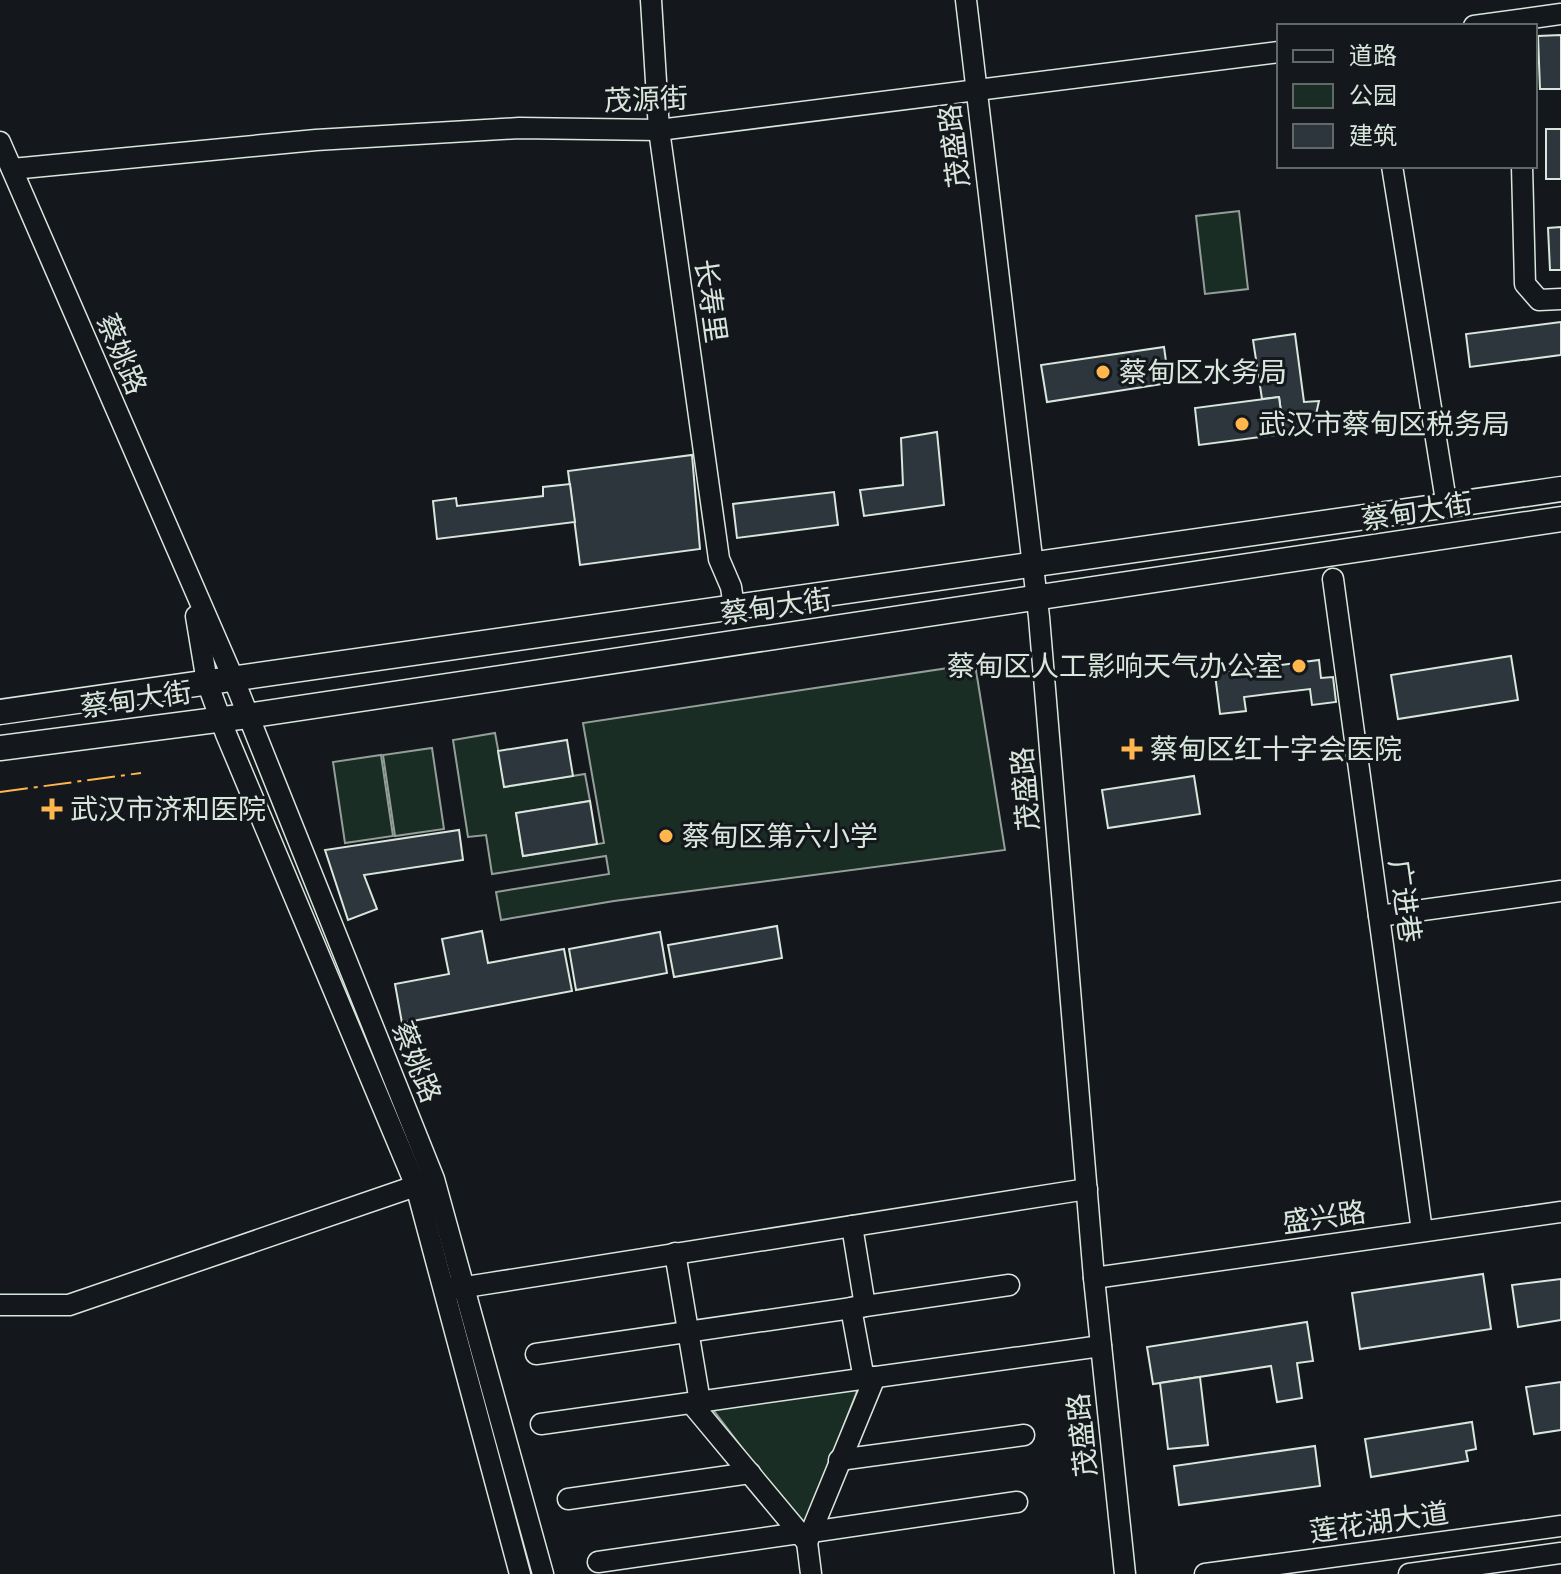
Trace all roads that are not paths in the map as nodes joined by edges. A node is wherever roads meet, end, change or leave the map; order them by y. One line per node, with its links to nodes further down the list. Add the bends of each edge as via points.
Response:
1 (651, 0): 8 (street, 长寿里)
2 (966, 0): 7 (street, 茂盛路)
3 (1561, 14): 4 (street)
4 (1518, 15): 5 (street)
5 (1482, 24)
6 (1277, 52): 7 (street, 茂源街)
7 (976, 89): 8 (street, 茂源街); 17 (street, 茂盛路)
8 (659, 130): 12 (street, 茂源街, via 519,128 316,140); 21 (street, 长寿里, via 719,559)
9 (0, 142): 12 (street, 蔡姚路)
10 (1392, 168): 15 (street)
11 (1522, 168): 13 (street, via 1525,284 1539,300)
12 (12, 169): 19 (street, 蔡姚路)
13 (1561, 299)
14 (1561, 489): 15 (main road, 蔡甸大街)
15 (1447, 507): 17 (main road, 蔡甸大街)
16 (1561, 519): 20 (main road, 蔡甸大街)
17 (1032, 566): 20 (street, 茂盛路); 21 (main road, 蔡甸大街)
18 (1333, 579): 29 (street, 广进巷)
19 (192, 588): 22 (street, 蔡姚路); 23 (street, 蔡姚路)
20 (1036, 598): 25 (main road, 蔡甸大街); 31 (street, 茂盛路)
21 (734, 607): 22 (main road, 蔡甸大街)
22 (234, 680): 23 (main road, 蔡甸大街); 25 (street, 蔡姚路)
23 (207, 682): 24 (main road, 蔡甸大街); 26 (street, 蔡姚路)
24 (0, 712)
25 (247, 716): 26 (main road, 蔡甸大街); 30 (street, 蔡姚路)
26 (220, 718): 27 (main road, 蔡甸大街); 30 (street, 蔡姚路)
27 (0, 748)
28 (1561, 891): 29 (street)
29 (1379, 916): 34 (street, 广进巷)
30 (425, 1182): 38 (street, 蔡姚路); 39 (street, via 69,1305)
31 (1087, 1189): 33 (street); 36 (street, 茂盛路)
32 (1561, 1212): 34 (street, 盛兴路)
33 (852, 1226): 35 (street); 40 (street)
34 (1422, 1231): 36 (street, 盛兴路)
35 (675, 1253): 38 (street); 41 (street)
36 (1094, 1278): 42 (street, 茂盛路)
37 (1009, 1285): 40 (street)
38 (454, 1288): 56 (street, 蔡姚路); 57 (street, 蔡姚路)
39 (0, 1305)
40 (858, 1307): 41 (street); 44 (street)
41 (688, 1332): 43 (street); 45 (street)
42 (1101, 1346): 44 (street); 59 (street, 茂盛路)
43 (536, 1354)
44 (869, 1378): 45 (street); 48 (street)
45 (695, 1402): 46 (street); 49 (street)
46 (541, 1424)
47 (1024, 1435): 48 (street)
48 (839, 1460): 53 (street)
49 (750, 1473): 50 (street); 53 (street)
50 (568, 1499)
51 (1017, 1502): 53 (street)
52 (1561, 1526): 60 (street, 莲花湖大道)
53 (806, 1536): 55 (street); 58 (street)
54 (1561, 1553): 61 (street, 莲花湖大道)
55 (598, 1562)
56 (520, 1574)
57 (543, 1574)
58 (811, 1574)
59 (1125, 1574)
60 (1205, 1574)
61 (1409, 1574)

